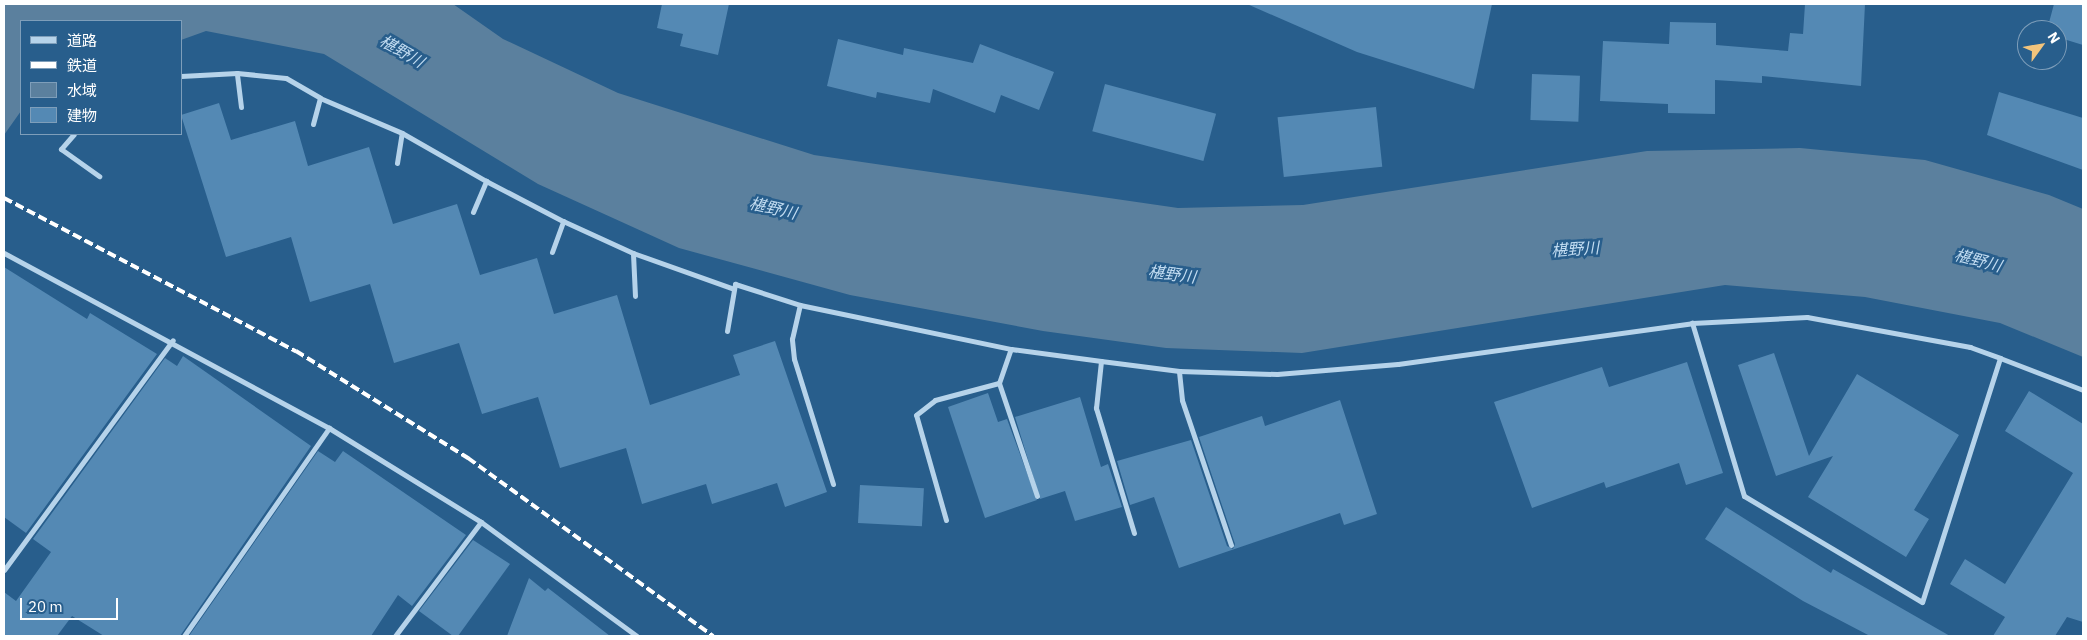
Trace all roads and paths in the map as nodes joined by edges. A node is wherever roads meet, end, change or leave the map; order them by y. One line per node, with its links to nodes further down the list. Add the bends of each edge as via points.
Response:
1 (237, 73): 2 (street); 3 (street, via 286,78); 4 (street)
2 (182, 76)
3 (320, 98): 5 (street); 6 (street)
4 (241, 107)
5 (313, 124)
6 (402, 133): 8 (street); 10 (street)
7 (73, 135): 9 (street, via 60,148)
8 (396, 163)
9 (99, 176)
10 (486, 181): 11 (street); 12 (street)
11 (473, 212)
12 (563, 221): 14 (street); 15 (street)
13 (4, 252): 21 (street)
14 (552, 252)
15 (633, 254): 16 (street); 17 (street)
16 (734, 289): 18 (street, via 735,284); 20 (street)
17 (635, 296)
18 (800, 305): 22 (street); 29 (street, via 792,339 794,359)
19 (1692, 323): 23 (street, via 1807,317 1970,346); 23 (street, via 1744,496 1922,602); 25 (street, via 1389,365 1277,374)
20 (727, 331)
21 (173, 340): 28 (street); 35 (street)
22 (1011, 349): 24 (street); 26 (street)
23 (2000, 358): 27 (street)
24 (1101, 361): 25 (street); 33 (street, via 1096,408)
25 (1179, 371): 34 (street, via 1182,400)
26 (999, 383): 30 (street); 31 (street, via 935,400 916,415)
27 (2083, 390)
28 (329, 428): 32 (street); 36 (street)
29 (833, 484)
30 (1038, 496)
31 (946, 520)
32 (481, 522): 37 (street); 38 (street)
33 (1134, 532)
34 (1231, 545)
35 (4, 570)
36 (184, 636)
37 (395, 636)
38 (637, 636)

